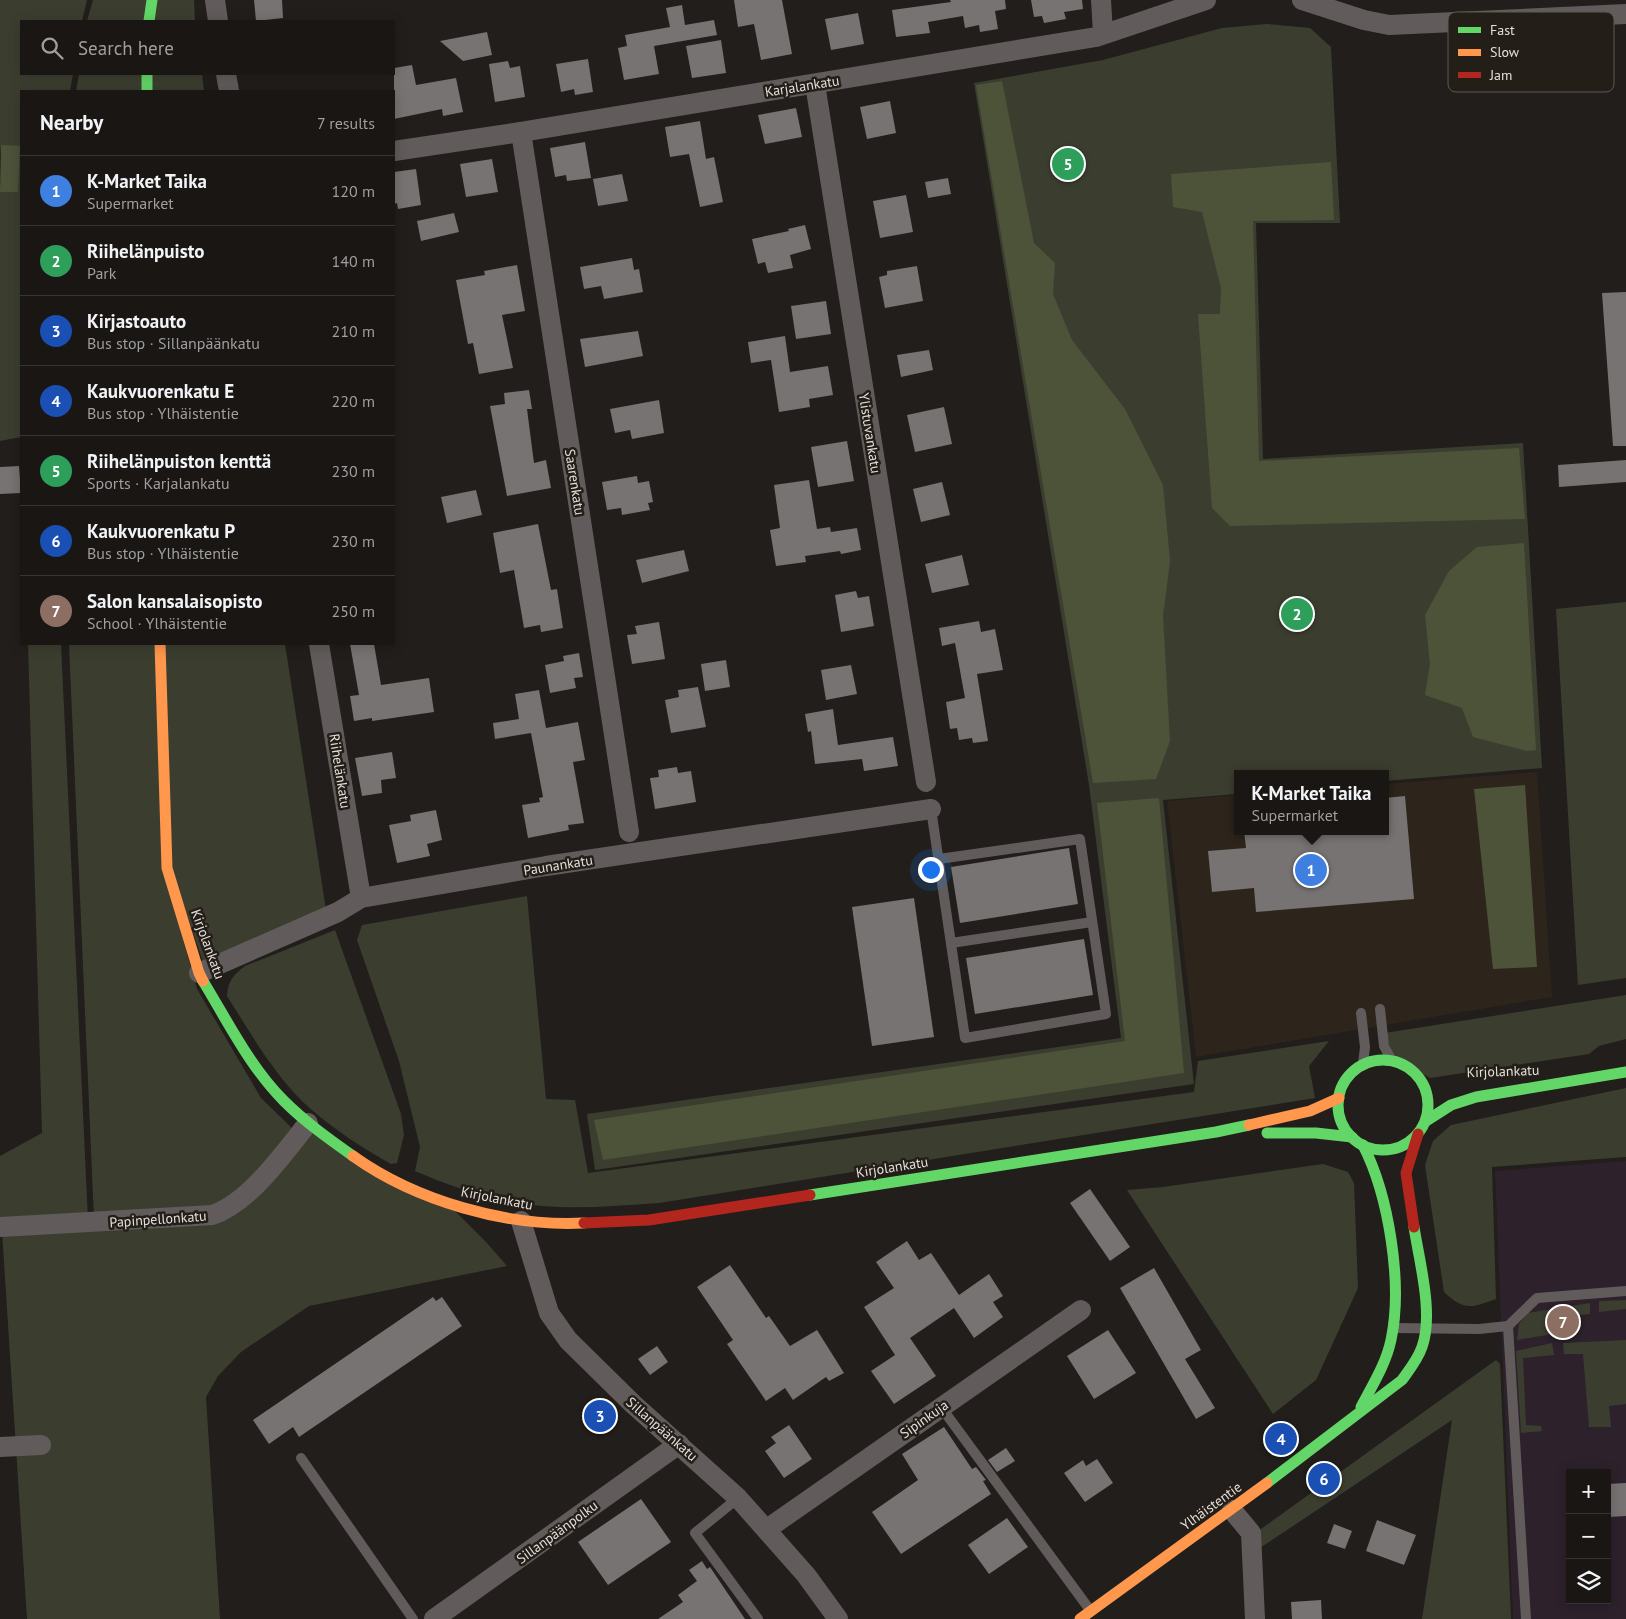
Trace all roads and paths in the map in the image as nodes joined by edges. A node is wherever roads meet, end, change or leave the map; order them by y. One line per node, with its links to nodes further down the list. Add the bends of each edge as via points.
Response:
1 (152, 0): 6 (main road)
2 (215, 0): 7 (street)
3 (1101, 0): 9 (street)
4 (1206, 0): 9 (street, Karjalankatu)
5 (1302, 0): 8 (street, via 1389,25)
6 (149, 20)
7 (218, 20)
8 (1448, 22)
9 (1103, 33): 12 (street, Karjalankatu)
10 (147, 75): 13 (main road)
11 (226, 75): 14 (street)
12 (815, 84): 15 (street, Karjalankatu); 19 (street, Ylistuvankatu)
13 (147, 90)
14 (228, 90)
15 (521, 132): 16 (street, Karjalankatu); 21 (street, Saarenkatu)
16 (395, 151)
17 (160, 645): 26 (main road, Kirjolankatu, via 167,868)
18 (318, 645): 23 (street, Riihelänkatu)
19 (926, 782)
20 (931, 809): 22 (lane); 23 (street, Paunankatu, via 546,866)
21 (629, 832)
22 (939, 859): 24 (lane, via 1080,839); 25 (lane)
23 (361, 898): 26 (street, Paunankatu, via 338,912)
24 (1092, 922): 25 (lane); 25 (lane, via 1106,1014 965,1038)
25 (951, 943)
26 (200, 973): 38 (main road, Kirjolankatu, via 251,1061 283,1100)
27 (1380, 1009): 29 (lane, via 1384,1046)
28 (1361, 1013): 30 (lane, via 1365,1046)
29 (1392, 1061): 30 (main road, via 1377,1060); 32 (main road, via 1407,1066)
30 (1363, 1064): 36 (main road, via 1343,1084)
31 (1626, 1072): 34 (main road, Kirjolankatu)
32 (1418, 1076): 33 (main road); 37 (main road, via 1426,1090 1429,1105)
33 (1435, 1082)
34 (1561, 1084): 35 (main road, Kirjolankatu); 37 (main road, Kirjolankatu, via 1476,1097 1451,1105)
35 (1467, 1088)
36 (1339, 1098): 39 (main road, Kirjolankatu, via 1310,1111); 41 (main road, via 1343,1126)
37 (1426, 1121): 40 (main road)
38 (308, 1123): 43 (main road, Kirjolankatu, via 359,1160 423,1193 470,1210); 44 (street, Papinpellonkatu, via 258,1181 222,1212 200,1218)
39 (1216, 1132): 41 (main road, Kirjolankatu, via 1316,1133); 43 (main road, Kirjolankatu, via 649,1220 569,1224)
40 (1418, 1134): 42 (main road, via 1391,1150); 48 (main road, Ylhäistentie, via 1406,1173)
41 (1352, 1137): 42 (main road)
42 (1363, 1145): 49 (main road, Ylhäistentie, via 1381,1188 1392,1264)
43 (521, 1221): 52 (street, Sillanpäänkatu, via 544,1299 556,1325 627,1398)
44 (0, 1227)
45 (1626, 1291): 47 (lane, via 1537,1298)
46 (1081, 1310): 50 (street, Sipinkuja)
47 (1508, 1326): 48 (lane, via 1479,1329); 66 (lane)
48 (1426, 1327): 49 (lane); 51 (main road, Ylhäistentie, via 1415,1363 1402,1380)
49 (1393, 1328): 51 (main road, Ylhäistentie, via 1380,1370)
50 (941, 1407): 58 (street, Sipinkuja); 59 (lane)
51 (1358, 1413): 57 (main road, Ylhäistentie)
52 (679, 1444): 56 (street, Sillanpäänkatu); 61 (street, Sillanpäänpolku)
53 (41, 1445): 54 (street)
54 (0, 1447)
55 (302, 1458): 60 (lane)
56 (738, 1498): 58 (street, Sillanpäänkatu); 62 (lane, via 695,1533)
57 (1232, 1510): 59 (main road, Ylhäistentie); 65 (street, via 1251,1533)
58 (767, 1529): 63 (street, Sillanpäänkatu)
59 (1091, 1611): 64 (main road, Ylhäistentie)
60 (413, 1619)
61 (434, 1619)
62 (758, 1619)
63 (838, 1619)
64 (1080, 1619)
65 (1255, 1619)
66 (1526, 1619)

